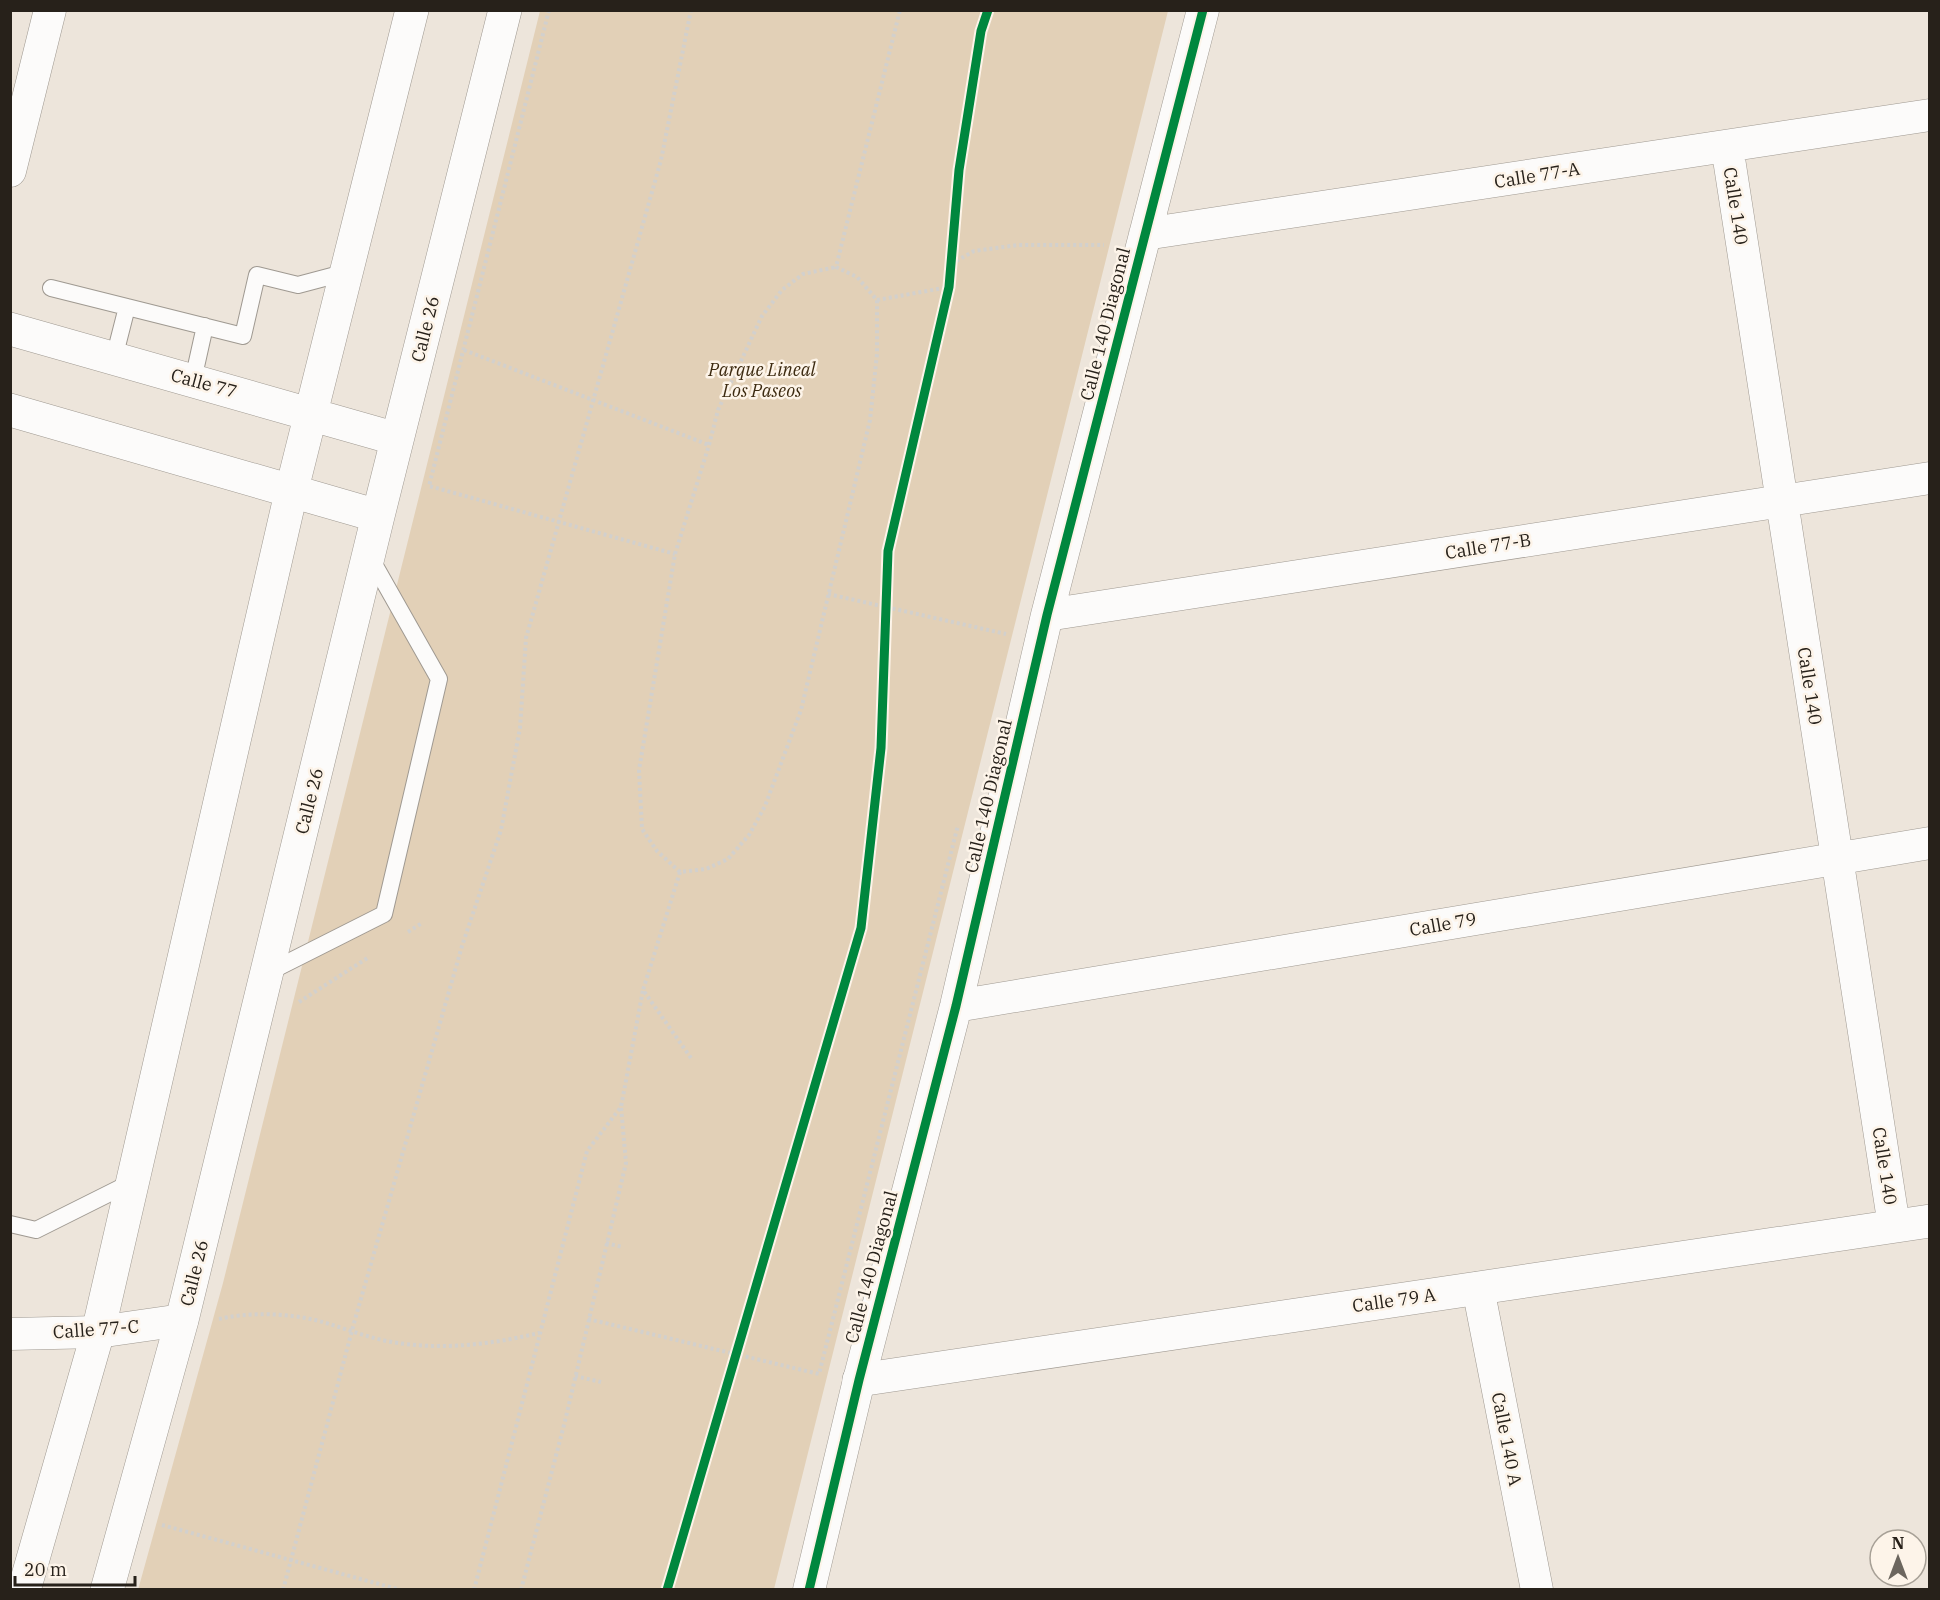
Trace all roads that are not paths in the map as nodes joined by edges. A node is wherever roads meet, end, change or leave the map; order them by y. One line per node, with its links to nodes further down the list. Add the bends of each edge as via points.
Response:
1 (51, 10): 7 (street)
2 (412, 10): 9 (main road)
3 (505, 10): 18 (main road, Calle 26)
4 (1203, 10): 8 (street, Calle 140 Diagonal)
5 (1929, 115): 6 (street, Calle 77-A)
6 (1727, 146): 8 (street, Calle 77-A); 21 (street, Calle 140)
7 (10, 171)
8 (1145, 234): 24 (street, Calle 140 Diagonal)
9 (347, 272): 12 (lane, via 298,285 257,275 243,336); 17 (main road)
10 (51, 288): 11 (lane)
11 (127, 307): 12 (lane); 14 (lane)
12 (205, 326): 15 (lane)
13 (10, 329): 14 (main road, Calle 77)
14 (114, 358): 15 (main road, Calle 77)
15 (193, 380): 17 (main road, Calle 77)
16 (10, 410): 20 (main road)
17 (311, 413): 18 (main road, Calle 77); 20 (main road)
18 (397, 440): 22 (main road, Calle 26)
19 (1929, 478): 21 (street, Calle 77-B)
20 (291, 493): 22 (main road); 29 (main road)
21 (1782, 501): 24 (street, Calle 77-B); 26 (street, Calle 140)
22 (378, 516): 23 (main road, Calle 26)
23 (369, 555): 27 (main road, Calle 26); 27 (lane, via 439,680 384,914)
24 (1047, 615): 28 (street, Calle 140 Diagonal)
25 (1929, 843): 26 (street, Calle 79)
26 (1837, 857): 28 (street, Calle 79); 32 (street, Calle 140)
27 (267, 973): 34 (main road, Calle 26)
28 (956, 1006): 37 (street, Calle 140 Diagonal)
29 (132, 1182): 31 (lane, via 36,1230); 35 (main road)
30 (1929, 1221): 32 (main road, Calle 79 A)
31 (10, 1224)
32 (1894, 1226): 33 (main road, Calle 79 A)
33 (1478, 1288): 37 (main road, Calle 79 A); 41 (street, Calle 140 A)
34 (197, 1320): 35 (street, Calle 77-C); 39 (main road, Calle 26)
35 (98, 1332): 36 (street, Calle 77-C); 38 (main road)
36 (10, 1334)
37 (859, 1380): 40 (street, Calle 140 Diagonal)
38 (24, 1590)
39 (107, 1590)
40 (809, 1590)
41 (1537, 1590)

